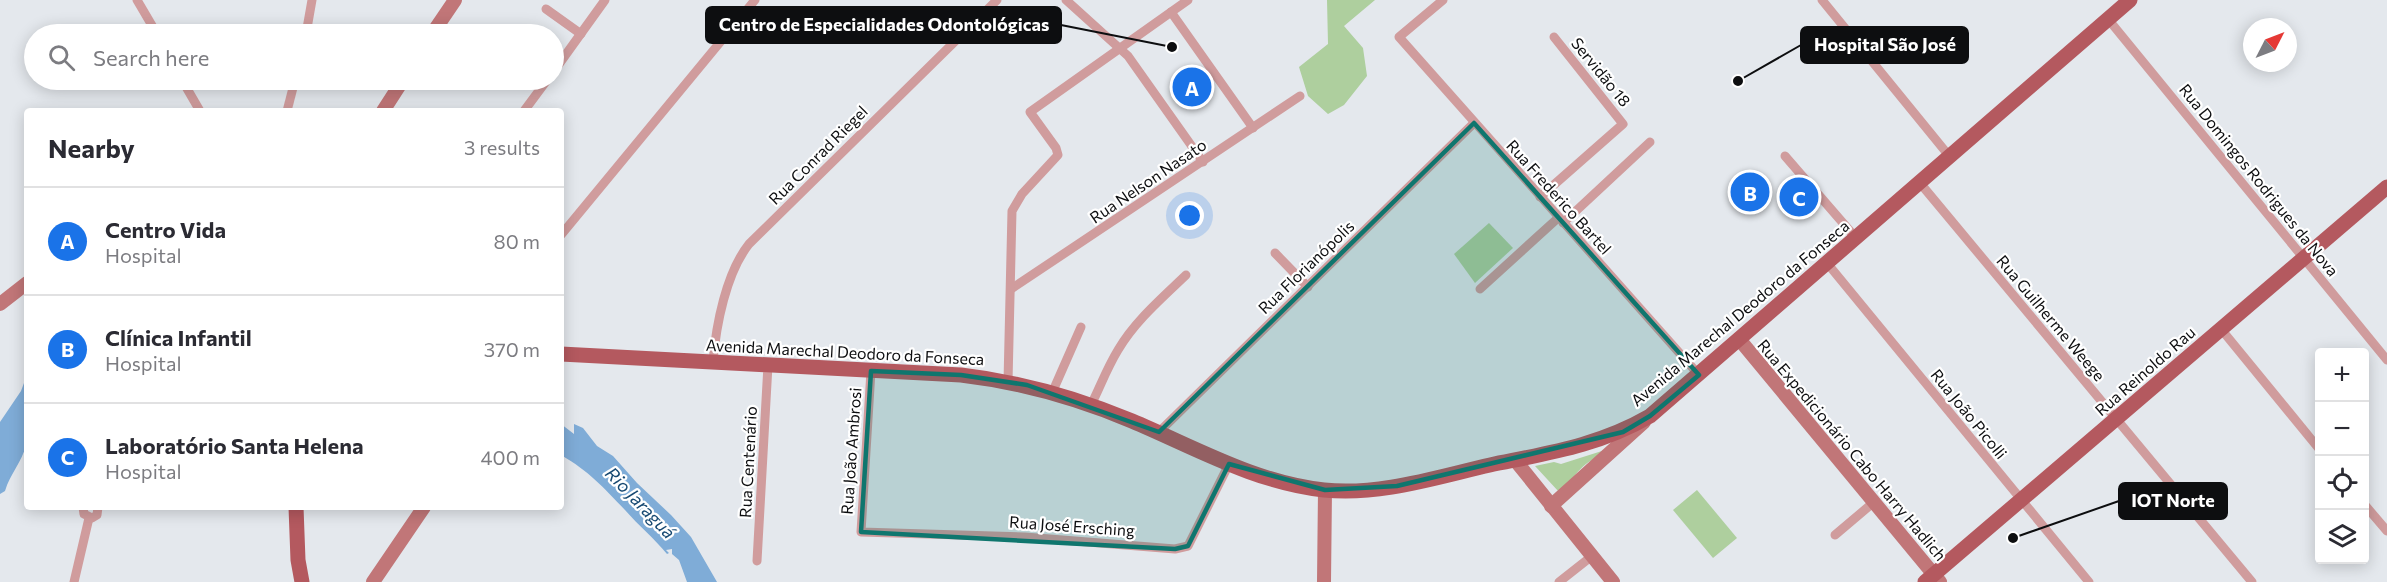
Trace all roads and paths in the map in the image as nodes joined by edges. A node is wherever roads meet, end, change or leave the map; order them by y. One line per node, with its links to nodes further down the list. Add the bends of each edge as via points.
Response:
1 (137, 0): 15 (street)
2 (312, 0): 16 (street)
3 (455, 0): 17 (street)
4 (605, 0): 18 (street)
5 (755, 0): 41 (street)
6 (997, 0): 57 (street, Rua Conrad Riegel, via 749,244 735,265 718,326)
7 (1066, 0): 20 (street)
8 (1188, 0): 13 (street)
9 (1443, 0): 31 (street, Rua Frederico Bartel, via 1399,37)
10 (1822, 0): 35 (street)
11 (2130, 0): 14 (main road, Avenida Marechal Deodoro da Fonseca)
12 (546, 9): 18 (street)
13 (1171, 12): 20 (street); 32 (street)
14 (2108, 19): 35 (main road, Avenida Marechal Deodoro da Fonseca); 44 (street, Rua Domingos Rodrigues da Nova)
15 (151, 24)
16 (308, 24)
17 (439, 24)
18 (581, 33): 21 (street)
19 (1554, 37): 39 (street, Servidão 18, via 1623,123)
20 (1121, 49): 36 (street); 49 (street, via 1030,112 1058,154 1012,211)
21 (564, 57)
22 (188, 90): 27 (street)
23 (292, 90): 28 (street)
24 (397, 90): 29 (street)
25 (540, 90): 30 (street)
26 (1300, 96): 32 (street, Rua Nelson Nasato)
27 (198, 108)
28 (288, 108)
29 (385, 108)
30 (527, 108)
31 (1474, 123): 39 (street, Rua Frederico Bartel); 48 (street, Rua Florianópolis)
32 (1253, 128): 36 (street, Rua Nelson Nasato)
33 (1650, 142): 40 (street)
34 (1785, 156): 42 (street)
35 (1950, 157): 37 (main road, Avenida Marechal Deodoro da Fonseca)
36 (1203, 162): 49 (street, Rua Nelson Nasato)
37 (1920, 183): 42 (main road, Avenida Marechal Deodoro da Fonseca); 65 (street, Rua Guilherme Weege)
38 (2387, 187): 44 (main road, Rua Reinoldo Rau)
39 (1540, 197): 40 (street, Rua Frederico Bartel)
40 (1561, 221): 50 (street); 60 (street, Rua Frederico Bartel)
41 (564, 231)
42 (1856, 238): 45 (main road, Avenida Marechal Deodoro da Fonseca)
43 (1275, 253): 48 (street)
44 (2304, 259): 53 (main road, Rua Reinoldo Rau); 56 (street, Rua Domingos Rodrigues da Nova)
45 (1827, 263): 54 (main road, Avenida Marechal Deodoro da Fonseca); 71 (street, Rua João Picolli)
46 (1186, 275): 63 (street, via 1129,334)
47 (24, 285): 51 (street)
48 (1308, 287): 66 (street, Rua Florianópolis)
49 (1011, 289): 61 (street)
50 (1480, 289)
51 (0, 304)
52 (1082, 327): 62 (street)
53 (2221, 329): 65 (main road, Rua Reinoldo Rau); 67 (street)
54 (1739, 339): 60 (main road, Avenida Marechal Deodoro da Fonseca); 72 (street, Rua Expedicionário Cabo Harry Hadlich)
55 (564, 354): 57 (main road, Avenida Marechal Deodoro da Fonseca)
56 (2387, 360)
57 (713, 362): 58 (main road, Avenida Marechal Deodoro da Fonseca)
58 (768, 365): 59 (main road, Avenida Marechal Deodoro da Fonseca); 84 (street, Rua Centenário)
59 (871, 371): 61 (main road, Avenida Marechal Deodoro da Fonseca, via 962,375); 81 (street, Rua João Ambrosi)
60 (1699, 375): 64 (main road, Avenida Marechal Deodoro da Fonseca)
61 (1008, 382): 62 (main road, Avenida Marechal Deodoro da Fonseca)
62 (1052, 393): 63 (main road, Avenida Marechal Deodoro da Fonseca)
63 (1091, 405): 66 (main road, Avenida Marechal Deodoro da Fonseca)
64 (1650, 416): 68 (main road, Avenida Marechal Deodoro da Fonseca, via 1623,432 1591,443); 73 (street)
65 (2116, 419): 71 (main road, Rua Reinoldo Rau); 93 (street, Rua Guilherme Weege)
66 (1159, 432): 69 (main road, Avenida Marechal Deodoro da Fonseca)
67 (2315, 445)
68 (1515, 460): 70 (main road, Avenida Marechal Deodoro da Fonseca, via 1397,486); 73 (street)
69 (1229, 464): 70 (main road, Avenida Marechal Deodoro da Fonseca, via 1274,480); 81 (street, Rua José Ersching, via 1188,546 1175,549 1025,537)
70 (1325, 490): 89 (street)
71 (2020, 501): 85 (main road, Rua Reinoldo Rau); 92 (street, Rua João Picolli)
72 (1874, 502): 82 (street); 85 (street, Rua Expedicionário Cabo Harry Hadlich)
73 (1551, 506): 83 (street)
74 (83, 510): 79 (street)
75 (98, 510): 79 (street, via 98,515)
76 (296, 510): 87 (main road)
77 (422, 510): 88 (street)
78 (2369, 510): 80 (street)
79 (89, 518): 86 (street)
80 (2387, 531)
81 (861, 532)
82 (1835, 535)
83 (1592, 556): 90 (street); 91 (street)
84 (758, 561)
85 (1933, 580)
86 (74, 582)
87 (302, 582)
88 (373, 582)
89 (1324, 582)
90 (1559, 582)
91 (1613, 582)
92 (2089, 582)
93 (2252, 582)

